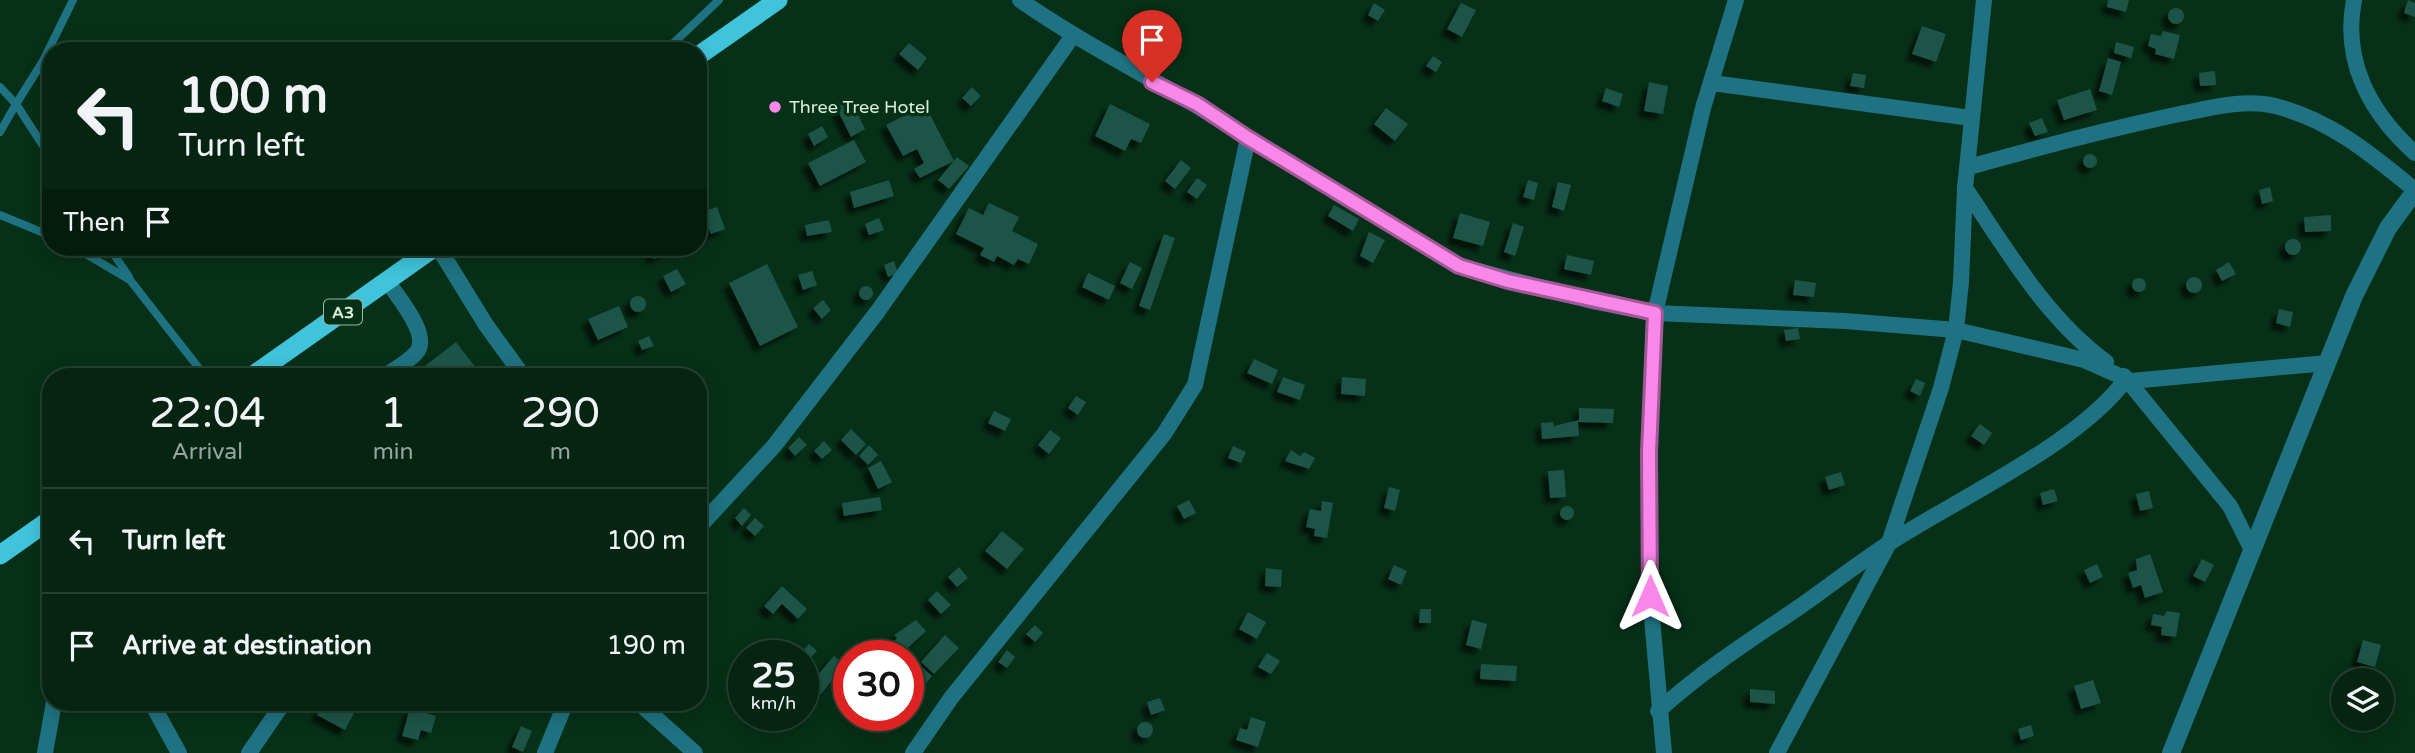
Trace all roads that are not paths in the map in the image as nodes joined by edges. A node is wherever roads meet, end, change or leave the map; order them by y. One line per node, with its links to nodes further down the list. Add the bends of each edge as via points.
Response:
1 (73, 0): 9 (lane)
2 (719, 0): 10 (lane)
3 (778, 0): 11 (highway)
4 (1020, 0): 8 (street)
5 (1736, 0): 13 (street)
6 (1984, 0): 16 (street)
7 (2354, 0): 20 (street, via 2349,24 2352,60 2392,133)
8 (1072, 37): 18 (street, via 1197,104); 40 (street, via 878,311 774,446)
9 (52, 42)
10 (675, 42)
11 (707, 50)
12 (42, 63): 15 (lane)
13 (1712, 83): 16 (street); 32 (street)
14 (0, 87): 15 (lane)
15 (16, 104): 17 (lane); 19 (lane)
16 (1971, 118): 21 (street)
17 (0, 132)
18 (1248, 138): 32 (street, via 1459,266); 56 (street, via 1195,385 1164,434 951,698)
19 (42, 144)
20 (2415, 153)
21 (1969, 167): 22 (street); 23 (street, via 2076,136 2199,110 2272,105 2302,114 2357,142)
22 (1965, 188): 33 (street); 39 (street, via 2040,299 2084,346)
23 (2415, 191): 34 (street, via 2388,228)
24 (0, 215): 25 (lane)
25 (42, 232)
26 (90, 256): 30 (lane)
27 (115, 256): 30 (lane)
28 (423, 256): 31 (highway, A3)
29 (442, 256): 38 (street)
30 (130, 280): 35 (lane)
31 (387, 281): 36 (highway, A3); 37 (street, via 421,340 416,353)
32 (1655, 313): 33 (street); 50 (street, via 1649,452 1650,596)
33 (1956, 330): 39 (street, via 2084,360); 42 (street)
34 (2327, 363): 39 (street); 43 (street)
35 (199, 368)
36 (263, 368)
37 (396, 368)
38 (518, 368)
39 (2128, 380): 42 (street, via 2079,425); 43 (street, via 2230,506)
40 (707, 518)
41 (42, 525): 44 (highway)
42 (1889, 543): 50 (street, via 1736,647); 58 (street)
43 (2252, 550): 59 (street)
44 (0, 555)
45 (52, 711): 51 (street)
46 (155, 711): 52 (street)
47 (278, 711): 53 (street)
48 (562, 711): 54 (street)
49 (648, 711): 55 (street)
50 (1658, 711): 57 (street)
51 (45, 753)
52 (179, 753)
53 (249, 753)
54 (545, 753)
55 (695, 753)
56 (913, 753)
57 (1664, 753)
58 (1777, 753)
59 (2171, 753)

